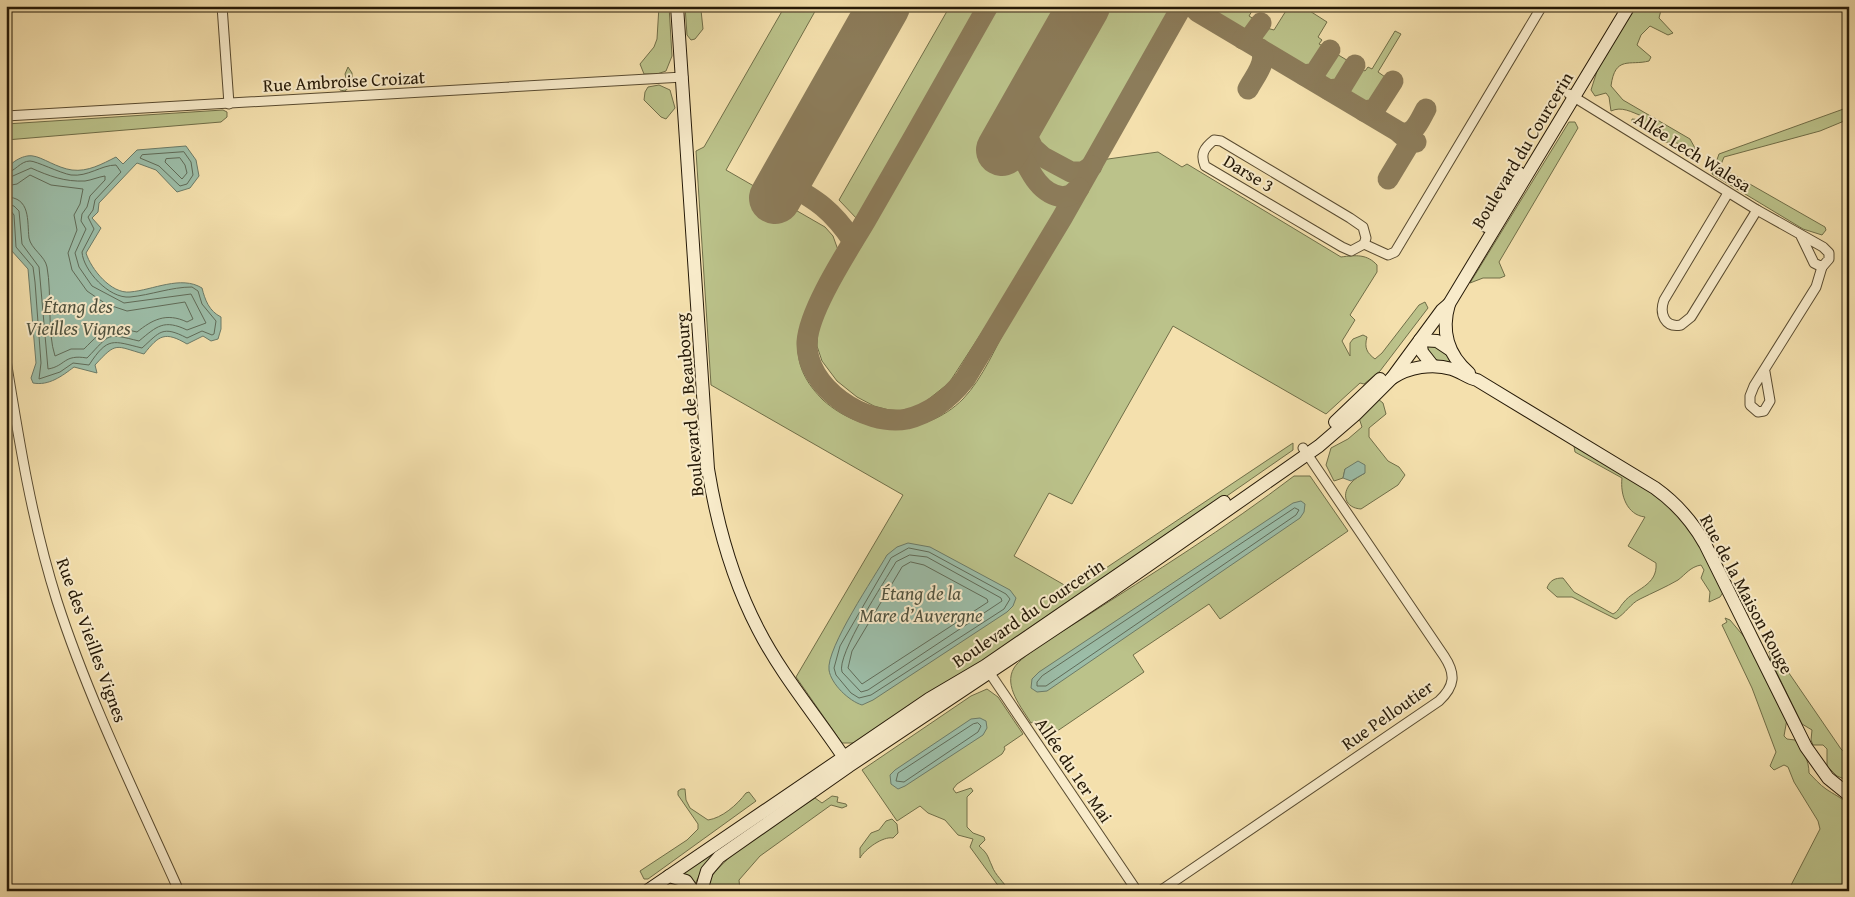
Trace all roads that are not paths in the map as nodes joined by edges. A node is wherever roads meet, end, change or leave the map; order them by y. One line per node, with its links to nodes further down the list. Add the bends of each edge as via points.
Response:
1 (222, 6): 8 (street)
2 (677, 6): 6 (main road, Boulevard de Beaubourg)
3 (1542, 6): 13 (street, via 1395,252 1388,255)
4 (1621, 6): 7 (main road, Boulevard du Courcerin)
5 (1630, 6): 7 (main road, Boulevard du Courcerin)
6 (683, 78): 8 (street, Rue Ambroise Croizat); 25 (main road, Boulevard de Beaubourg, via 708,469 713,499 733,568 758,630)
7 (1571, 96): 10 (street, Allée Lech Walesa); 15 (main road, Boulevard du Courcerin, via 1459,272 1446,295)
8 (228, 104): 9 (street, Rue Ambroise Croizat)
9 (6, 116)
10 (1728, 193): 11 (street, Allée Lech Walesa); 11 (street, via 1664,300 1662,311 1666,322 1671,325 1681,325 1691,317)
11 (1757, 210): 12 (street, Allée Lech Walesa)
12 (1801, 236): 14 (street, via 1814,263); 14 (street, Allée Lech Walesa, via 1827,250 1829,258)
13 (1364, 244): 13 (street, Darse 3, via 1363,227 1221,141 1214,140 1204,151 1205,166 1342,247 1351,251)
14 (1822, 267): 20 (street, Allée Lech Walesa, via 1816,287)
15 (1446, 307): 16 (main road, Boulevard du Courcerin); 17 (main road)
16 (1420, 340): 17 (main road, via 1437,342); 19 (main road, via 1424,356); 21 (main road, Boulevard du Courcerin)
17 (1449, 349): 22 (main road)
18 (6, 360): 28 (street, Rue des Vieilles Vignes, via 29,493 60,609 96,705)
19 (1433, 366): 21 (main road); 22 (main road, via 1452,369)
20 (1765, 372)
21 (1394, 373): 23 (main road, Boulevard du Courcerin, via 1348,422)
22 (1477, 380): 26 (main road, Rue de la Maison Rouge, via 1655,488 1681,510 1704,544 1806,747 1824,773)
23 (1305, 451): 24 (main road, Boulevard du Courcerin); 33 (street, Rue Pelloutier, via 1449,664 1454,675 1452,685 1439,701)
24 (988, 670): 25 (main road, Boulevard du Courcerin); 32 (street, Allée du 1er Mai)
25 (846, 762): 27 (main road, Boulevard du Courcerin); 31 (main road, Boulevard du Courcerin, via 720,857 707,871)
26 (1849, 795)
27 (669, 876): 29 (main road, Boulevard du Courcerin); 30 (main road, via 686,882)
28 (179, 891)
29 (647, 891)
30 (693, 891)
31 (700, 891)
32 (1138, 891)
33 (1160, 891)

